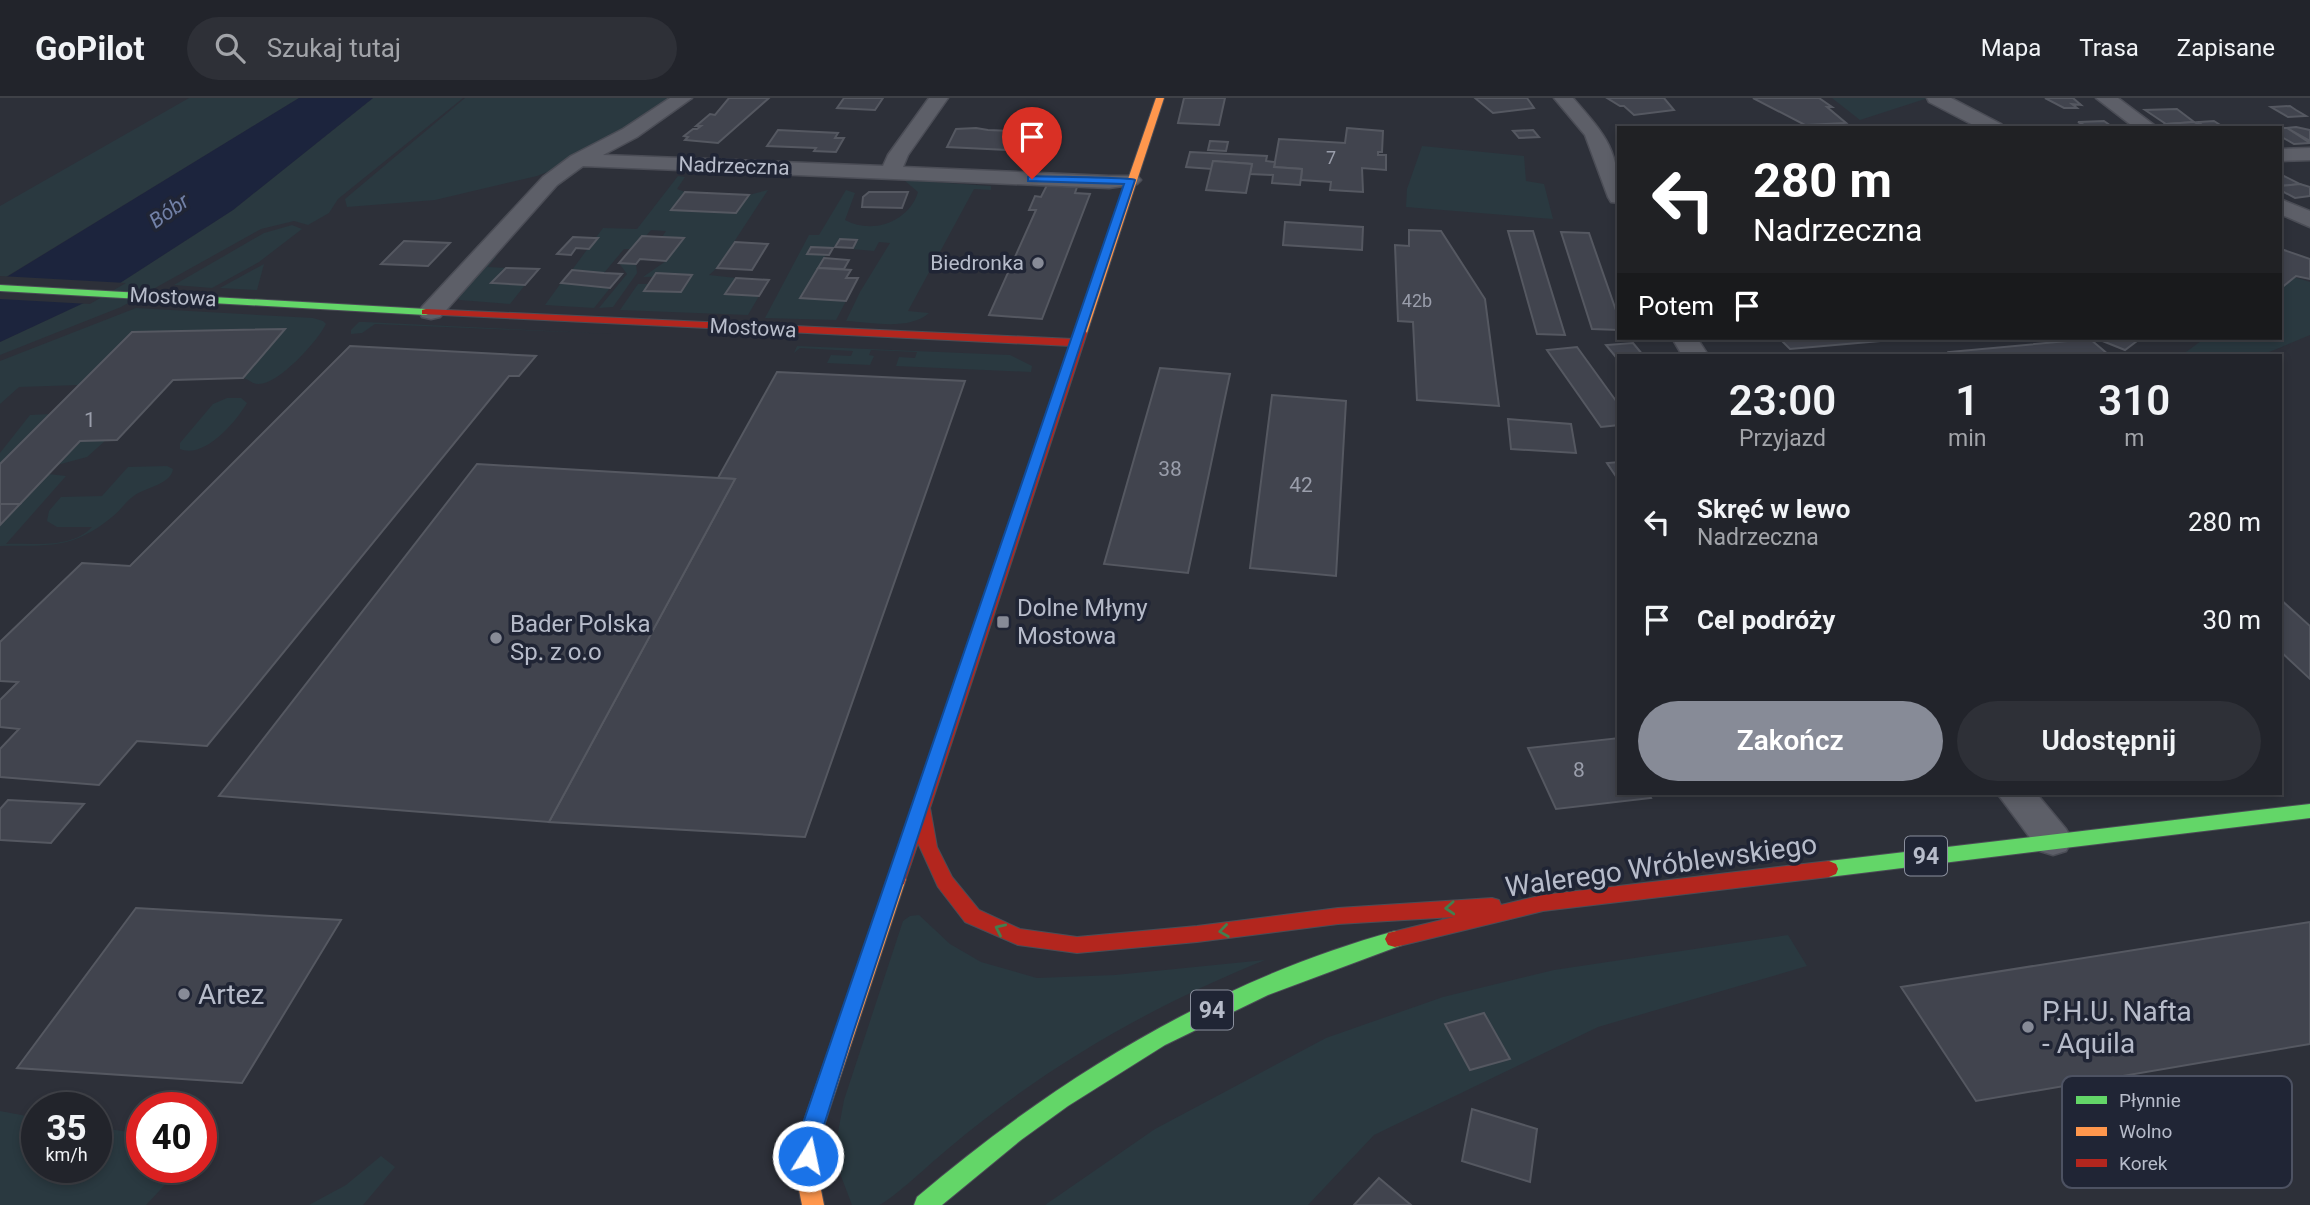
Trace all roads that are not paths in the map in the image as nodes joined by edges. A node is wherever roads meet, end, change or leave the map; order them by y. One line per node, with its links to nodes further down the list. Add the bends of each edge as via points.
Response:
1 (683, 98): 12 (street)
2 (939, 98): 13 (street)
3 (1160, 98): 14 (street)
4 (1563, 98): 9 (street)
5 (1936, 98): 7 (street)
6 (2105, 98): 8 (street)
7 (1990, 126)
8 (2145, 126)
9 (1609, 145): 15 (street)
10 (2310, 154): 11 (street)
11 (2282, 155)
12 (578, 160): 13 (street, Nadrzeczna); 19 (street, via 550,181)
13 (891, 172): 14 (street, Nadrzeczna)
14 (1130, 180): 20 (street)
15 (1617, 187)
16 (2282, 206): 17 (street)
17 (2310, 220)
18 (0, 288): 19 (street, Mostowa)
19 (431, 312): 20 (street, Mostowa)
20 (1076, 343): 22 (street)
21 (2017, 795): 24 (street)
22 (921, 806): 25 (street, one-way to 22, via 1338,916 1077,945 1018,937 972,916 944,882 928,847); 26 (street, via 809,1138 807,1175)
23 (2310, 811): 24 (street, Walerego Wróblewskiego / 94)
24 (2053, 840): 25 (street, Walerego Wróblewskiego / 94)
25 (1543, 903): 27 (street, Walerego Wróblewskiego / 94, via 1377,944 1279,980 1175,1027 1127,1054 972,1163)
26 (813, 1205)
27 (925, 1205)

